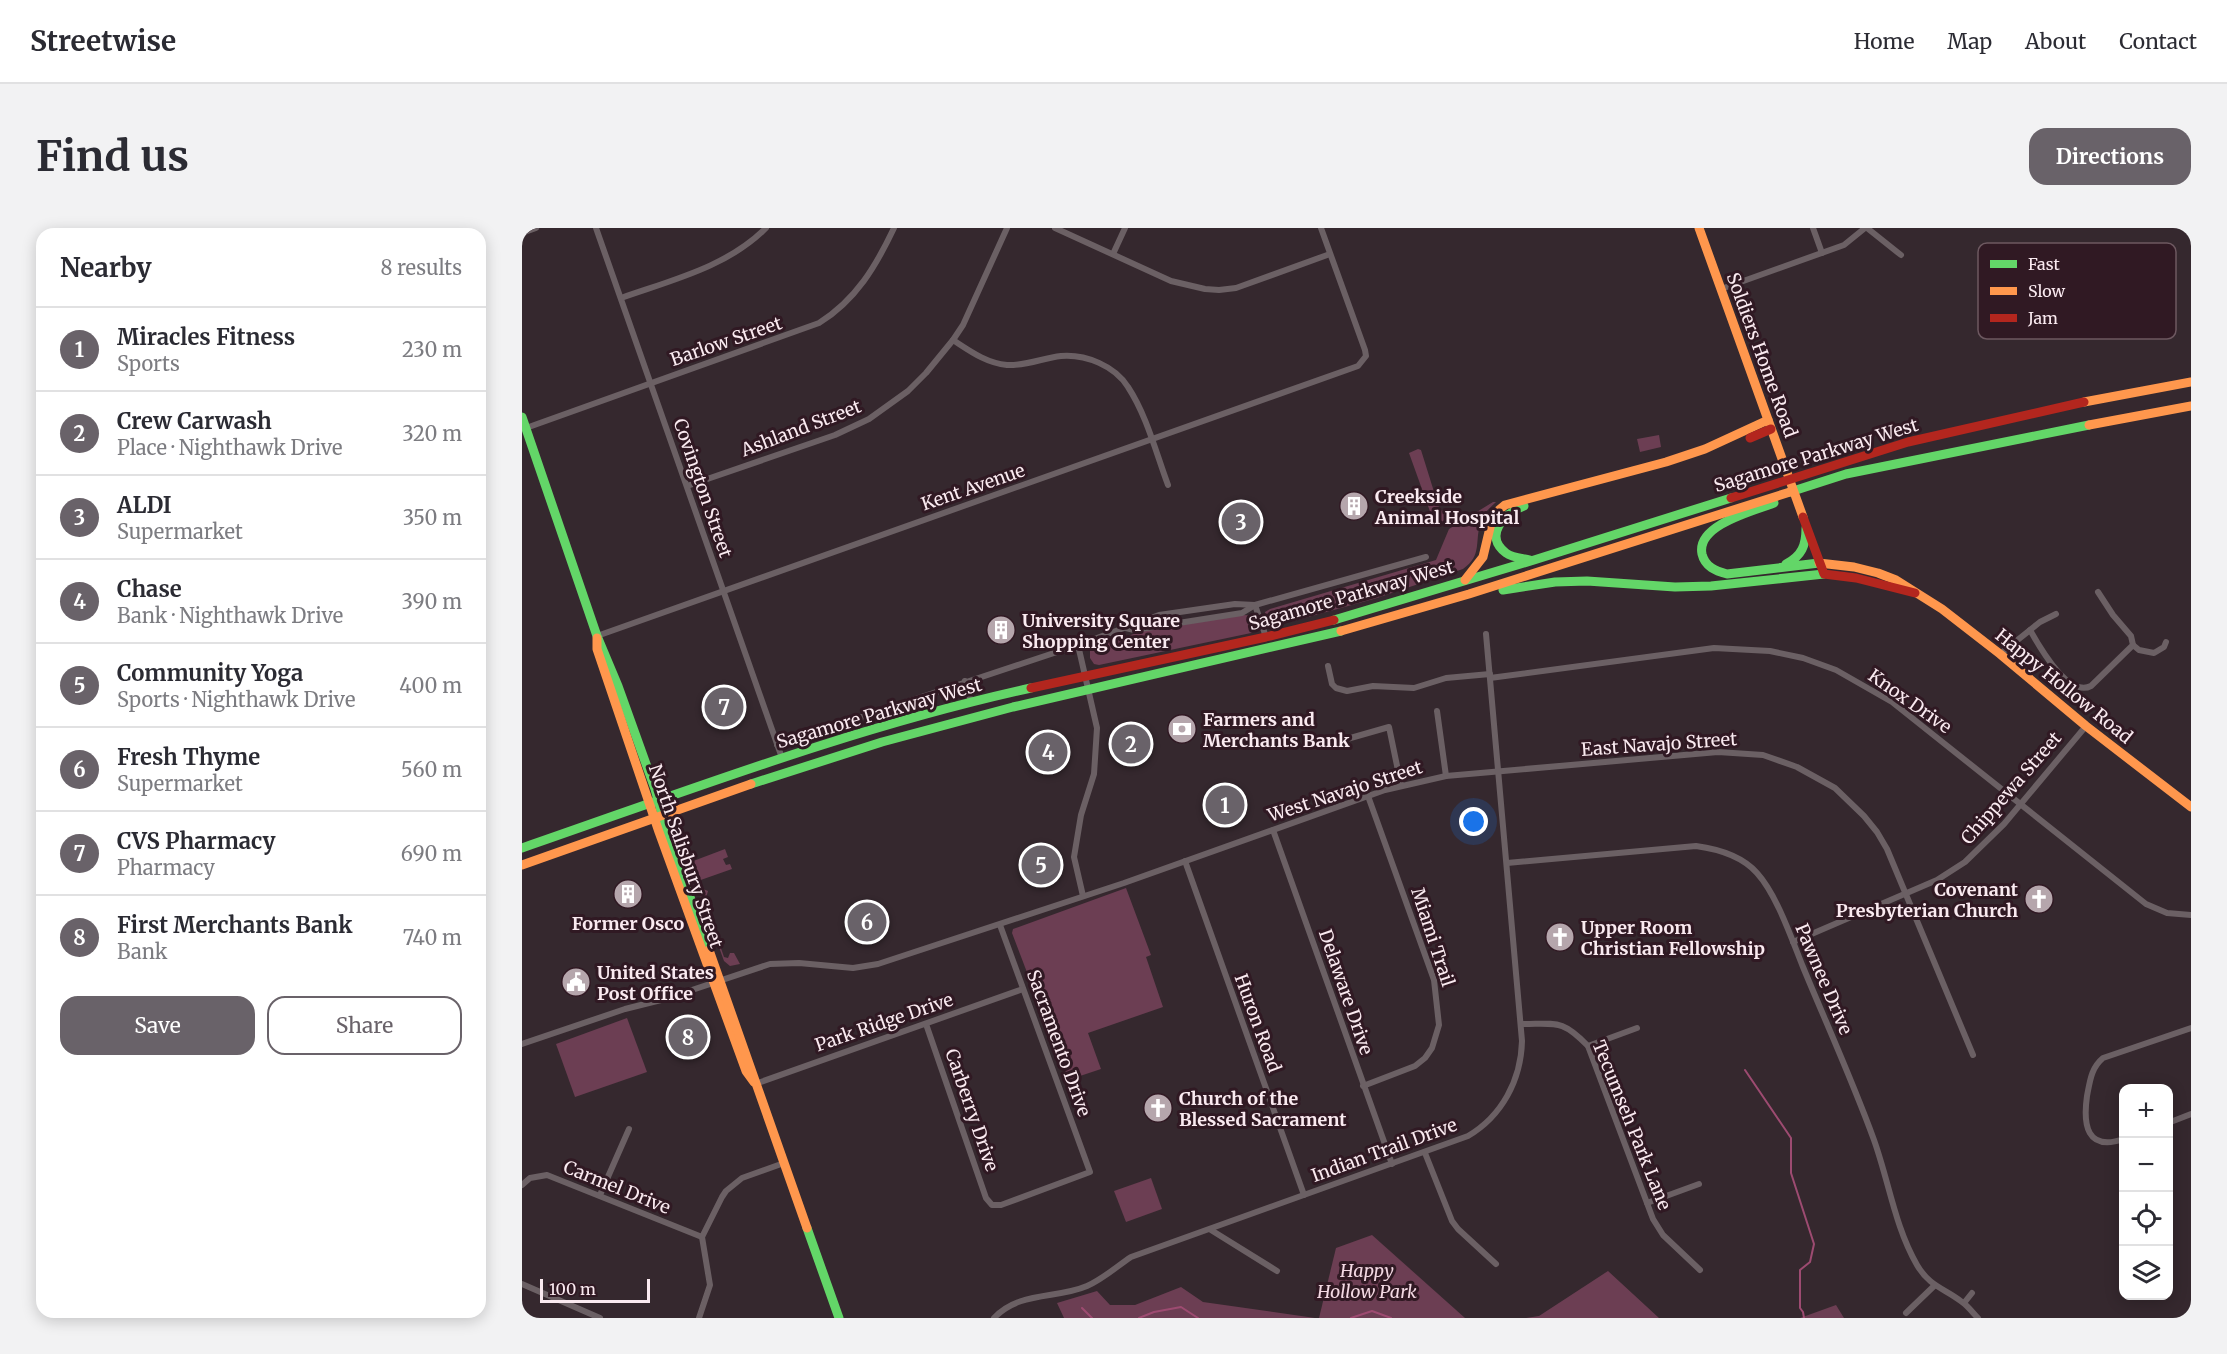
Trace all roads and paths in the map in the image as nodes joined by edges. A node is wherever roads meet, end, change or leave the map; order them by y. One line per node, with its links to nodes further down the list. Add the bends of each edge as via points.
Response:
1 (536, 228): 12 (street)
2 (596, 228): 18 (street, Covington Street)
3 (766, 228): 18 (street, via 720,262)
4 (894, 228): 21 (street, Barlow Street, via 869,276 825,319)
5 (1007, 228): 19 (street, Ashland Street)
6 (1054, 228): 14 (street)
7 (1125, 228): 14 (street)
8 (1321, 228): 15 (street)
9 (1699, 228): 17 (main road, Soldiers Home Road)
10 (1813, 228): 13 (street)
11 (1866, 228): 13 (street, via 1844,245); 16 (street)
12 (522, 233)
13 (1822, 253): 17 (street)
14 (1113, 254): 15 (street, via 1171,281 1219,290 1236,288)
15 (1330, 254): 26 (street, Kent Avenue, via 1365,350 1366,356 1358,366)
16 (1901, 255)
17 (1721, 289): 24 (main road, Soldiers Home Road)
18 (621, 298): 21 (street, Covington Street)
19 (953, 340): 26 (street, via 980,357 1006,365 1073,356 1113,370 1127,385); 28 (street, Ashland Street, via 908,391 868,419 835,435)
20 (2191, 382): 32 (main road, Sagamore Parkway West, via 2068,405 1908,442)
21 (651, 383): 25 (street, Barlow Street); 28 (street, Covington Street)
22 (2191, 406): 29 (main road, Sagamore Parkway West, via 1917,458)
23 (522, 417): 25 (main road, North Salisbury Street)
24 (1769, 425): 30 (main road, Soldiers Home Road); 32 (main road, via 1686,463 1506,514 1496,530 1498,542 1509,556); 36 (main road, via 1695,453 1505,505 1493,515 1484,555)
25 (526, 428): 46 (main road, North Salisbury Street)
26 (1151, 440): 27 (street); 37 (street, Kent Avenue)
27 (1167, 485)
28 (687, 486): 37 (street, Covington Street)
29 (1803, 488): 34 (main road, Happy Hollow Road, via 1758,511 1714,527 1703,540 1701,549 1706,563 1718,572); 40 (main road, Sagamore Parkway West)
30 (1806, 528): 33 (main road); 34 (main road, via 1799,557)
31 (1426, 557): 41 (street)
32 (1534, 560): 36 (main road, Sagamore Parkway West)
33 (1819, 563): 34 (main road, Happy Hollow Road); 35 (main road); 39 (main road, Happy Hollow Road, via 1878,573)
34 (1780, 567)
35 (1824, 574): 39 (main road, Happy Hollow Road); 40 (main road, Happy Hollow Road, via 1675,587 1587,580)
36 (1464, 581): 47 (main road, Sagamore Parkway West)
37 (724, 591): 46 (street, Kent Avenue); 61 (street, Covington Street)
38 (2098, 592): 50 (street, via 2131,636)
39 (1915, 593): 51 (main road, Happy Hollow Road)
40 (1469, 594): 56 (main road, Sagamore Parkway West, via 1356,627)
41 (1255, 605): 43 (street, via 1235,604 1159,615); 43 (street, via 1230,616 1134,630); 47 (street)
42 (2056, 614): 44 (street)
43 (1125, 628): 49 (street)
44 (2030, 630): 50 (street, via 2054,668 2082,689 2091,686); 51 (street)
45 (1486, 634): 54 (street, Indian Trail Drive)
46 (597, 636): 67 (main road, North Salisbury Street, via 597,649)
47 (1266, 637): 53 (main road, Sagamore Parkway West)
48 (2166, 642): 50 (street, via 2154,653)
49 (1078, 645): 53 (street); 55 (street)
50 (2133, 645)
51 (2000, 654): 59 (main road, Happy Hollow Road)
52 (1328, 666): 54 (street, Knox Drive, via 1336,688 1347,691 1373,686 1414,688 1446,678)
53 (1085, 676): 56 (street); 57 (main road, Sagamore Parkway West)
54 (1490, 676): 63 (street, Indian Trail Drive); 68 (street, Knox Drive, via 1714,648 1770,651 1803,658 1836,670 1892,702)
55 (965, 681): 57 (street); 61 (street)
56 (1088, 690): 70 (main road, Sagamore Parkway West, via 882,742); 77 (street, via 1097,729 1094,774 1079,821 1074,857)
57 (971, 702): 62 (main road, Sagamore Parkway West)
58 (1437, 711): 64 (street)
59 (2086, 726): 68 (street, Chippewa Street); 69 (main road, Happy Hollow Road)
60 (1347, 739): 65 (street, via 1389,727)
61 (777, 745): 62 (street, Covington Street)
62 (782, 758): 67 (main road, Sagamore Parkway West)
63 (1498, 771): 64 (street, West Navajo Street); 74 (street, Indian Trail Drive); 76 (street, East Navajo Street, via 1718,752 1763,755 1797,766 1835,788 1864,816 1887,849)
64 (1446, 776): 65 (street, West Navajo Street)
65 (1401, 785): 66 (street, West Navajo Street)
66 (1368, 796): 71 (street, West Navajo Street); 91 (street, Miami Trail, via 1434,980 1439,1025 1425,1058 1415,1066)
67 (654, 802): 70 (main road, North Salisbury Street); 72 (main road, Sagamore Parkway West)
68 (2020, 804): 76 (street, Chippewa Street, via 1965,862); 78 (street, Knox Drive, via 2146,904 2167,913)
69 (2191, 807)
70 (658, 816): 75 (main road, Sagamore Parkway West); 81 (main road, North Salisbury Street)
71 (1273, 830): 73 (street, West Navajo Street); 91 (street, Delaware Drive)
72 (522, 848)
73 (1185, 861): 77 (street, West Navajo Street); 102 (street, Huron Road)
74 (1507, 863): 80 (street, Pawnee Drive, via 1696,846 1712,848 1756,872); 84 (street, Indian Trail Drive)
75 (522, 865)
76 (1906, 894): 80 (street, Chippewa Street); 89 (street, East Navajo Street)
77 (1083, 896): 79 (street, West Navajo Street)
78 (2191, 915)
79 (1000, 925): 81 (street, West Navajo Street, via 878,964 852,968 780,962); 82 (street, Sacramento Drive)
80 (1793, 942): 111 (street, Pawnee Drive, via 1873,1138 1898,1221 1917,1265)
81 (717, 981): 87 (street); 90 (main road, North Salisbury Street)
82 (1023, 989): 83 (street, Park Ridge Drive); 104 (street, Sacramento Drive, via 1090,1172 1001,1205)
83 (926, 1024): 90 (street, Park Ridge Drive); 104 (street, Carberry Drive, via 986,1198)
84 (1521, 1024): 88 (street, Tecumseh Park Lane, via 1560,1024 1569,1027); 96 (street, Indian Trail Drive, via 1521,1061 1498,1111 1468,1137)
85 (1637, 1028): 88 (street)
86 (2191, 1028): 95 (street, via 2103,1058 2094,1068 2085,1113 2087,1129 2103,1142)
87 (522, 1044)
88 (1588, 1046): 103 (street, Tecumseh Park Lane)
89 (1973, 1055)
90 (755, 1084): 97 (main road, North Salisbury Street)
91 (1363, 1086): 98 (street, Delaware Drive)
92 (2191, 1114): 93 (street)
93 (2173, 1121)
94 (629, 1129): 101 (street)
95 (2119, 1140)
96 (1425, 1153): 98 (street, Indian Trail Drive); 107 (street, via 1452,1221)
97 (784, 1163): 106 (street, via 733,1185 722,1197); 117 (main road, North Salisbury Street)
98 (1392, 1164): 102 (street, Indian Trail Drive)
99 (1699, 1184): 103 (street)
100 (522, 1185): 101 (street, Carmel Drive, via 530,1178 547,1175)
101 (600, 1195): 106 (street, Carmel Drive)
102 (1304, 1195): 105 (street, Indian Trail Drive)
103 (1647, 1203): 108 (street, Tecumseh Park Lane, via 1663,1235)
104 (992, 1204)
105 (1210, 1230): 109 (street); 118 (street, Indian Trail Drive, via 1131,1257 1084,1287 1038,1296 1002,1309)
106 (702, 1237): 116 (street, via 710,1285)
107 (1496, 1264)
108 (1700, 1270)
109 (1277, 1271)
110 (522, 1284): 115 (street)
111 (1934, 1286): 113 (street, Pawnee Drive); 114 (street)
112 (1972, 1293): 113 (street)
113 (1964, 1303): 119 (street, Pawnee Drive)
114 (1906, 1313)
115 (600, 1318)
116 (699, 1318)
117 (839, 1318)
118 (994, 1318)
119 (1978, 1318)

